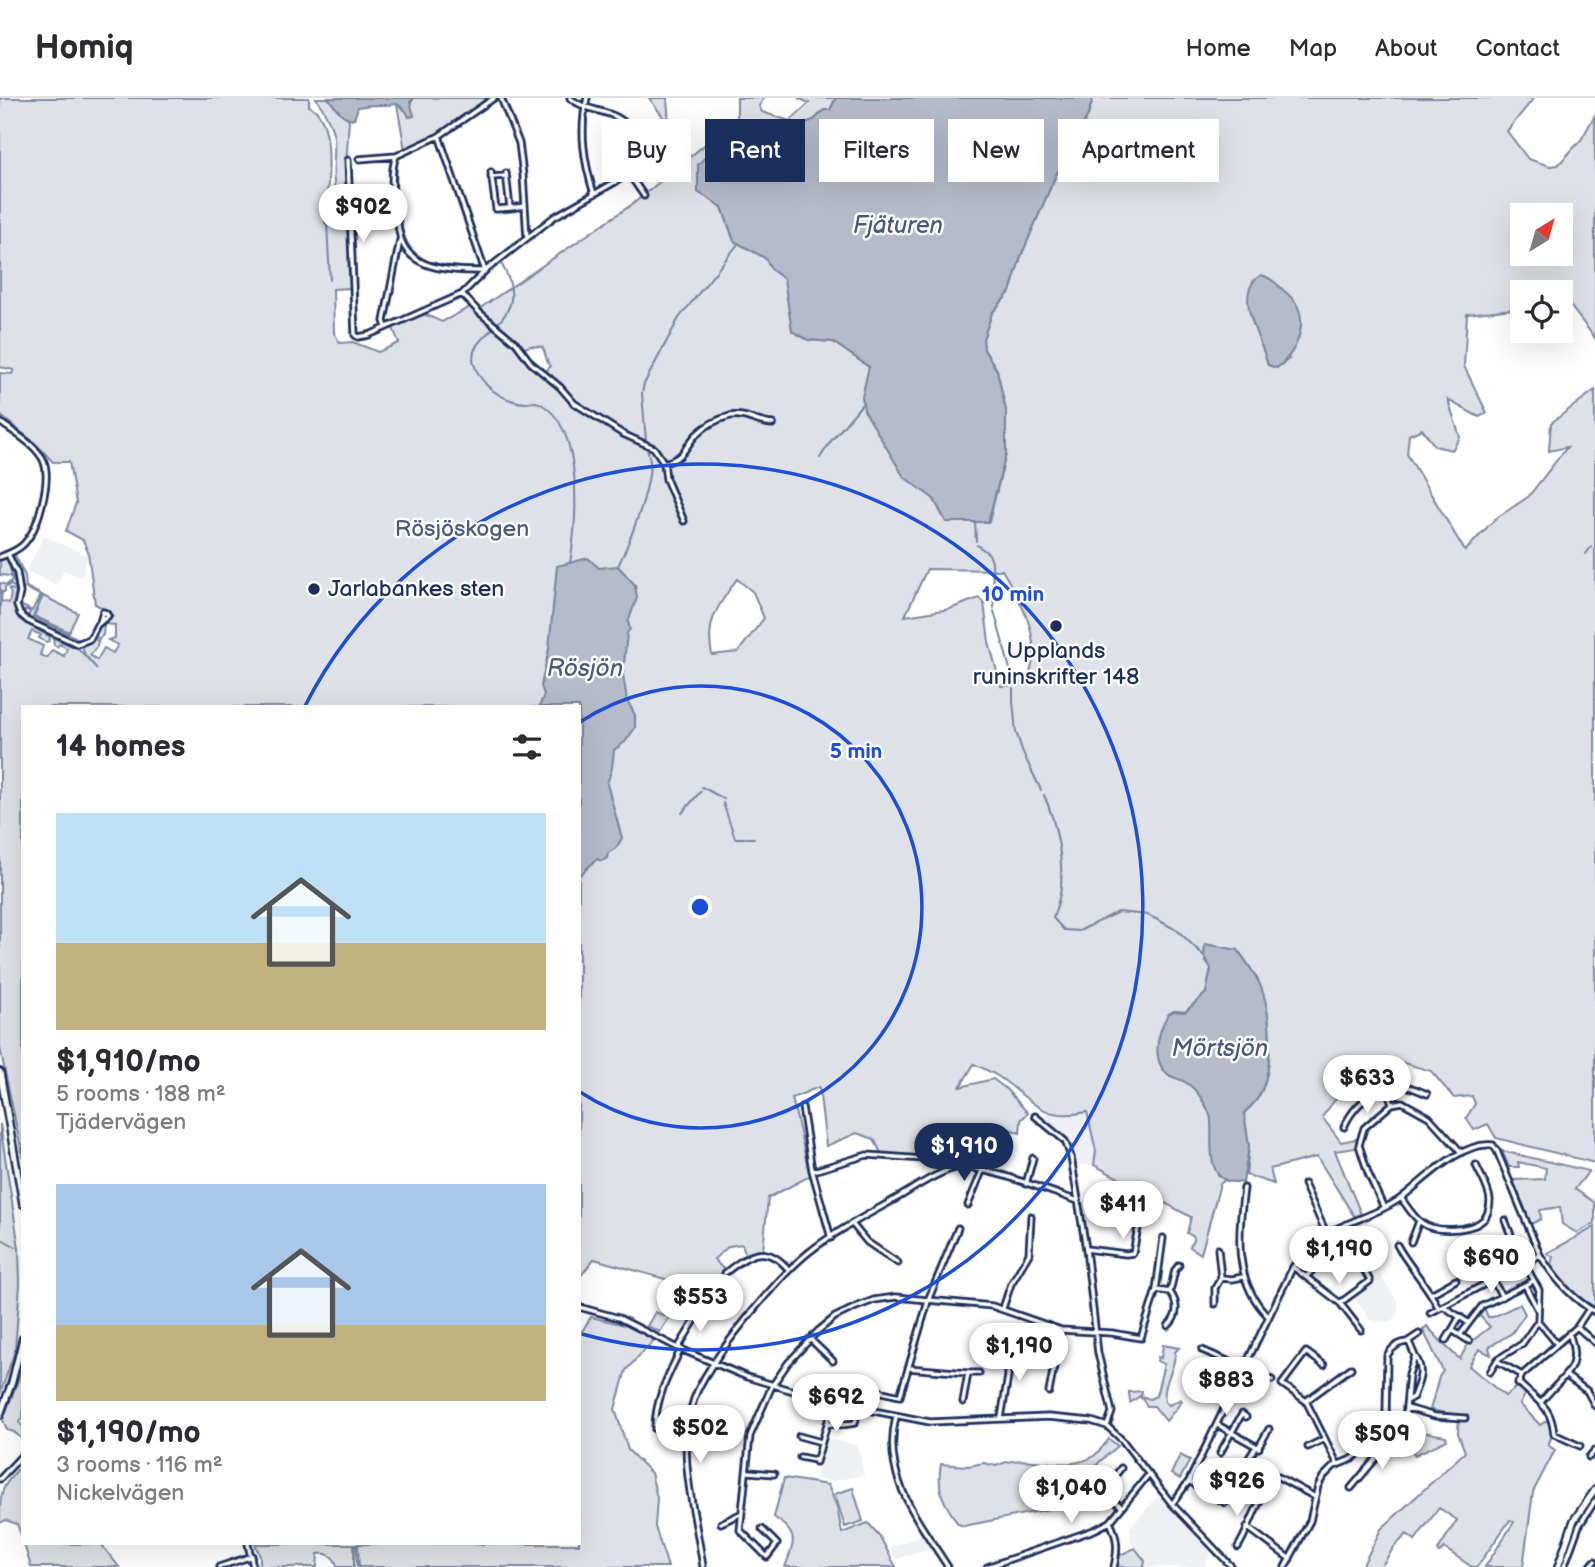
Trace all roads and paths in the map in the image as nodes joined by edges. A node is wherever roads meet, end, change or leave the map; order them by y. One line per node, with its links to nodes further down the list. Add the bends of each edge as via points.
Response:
1 (494, 98): 7 (street)
2 (501, 98): 15 (street, via 519,143)
3 (570, 98): 5 (street)
4 (587, 98): 5 (street)
5 (585, 108): 6 (street); 13 (street, via 583,148)
6 (619, 119)
7 (439, 136): 8 (street); 19 (street)
8 (396, 156): 9 (street); 18 (street, via 393,195)
9 (359, 159)
10 (348, 160): 21 (street, via 355,335)
11 (615, 182): 13 (street)
12 (634, 182): 14 (street)
13 (594, 194): 17 (street)
14 (644, 196)
15 (525, 206): 16 (street); 17 (street)
16 (510, 208): 16 (street, via 496,209 491,175 506,174)
17 (527, 238): 19 (street)
18 (401, 240): 19 (street, via 406,250 423,262 457,271); 21 (street)
19 (485, 271): 20 (street)
20 (462, 294): 21 (street); 24 (street, via 574,403 652,446)
21 (386, 327)
22 (0, 422): 26 (street, via 37,451 47,475 29,539)
23 (773, 424): 24 (street, via 740,415 719,420 695,436 686,453)
24 (664, 463): 25 (street)
25 (684, 521)
26 (8, 554): 27 (street); 28 (street, via 18,573 17,606 23,618 77,644 90,639)
27 (0, 556)
28 (100, 622)
29 (0, 1072): 45 (main road)
30 (1389, 1094): 31 (street, via 1401,1085); 32 (street); 35 (street, via 1379,1091 1368,1096)
31 (1427, 1094)
32 (1392, 1104): 36 (street, via 1402,1102 1429,1117); 50 (street, via 1364,1128 1359,1145)
33 (802, 1107): 40 (street)
34 (1035, 1116): 47 (street, via 1065,1142)
35 (1344, 1127)
36 (1461, 1152): 46 (street); 67 (street, via 1493,1145 1497,1150)
37 (1033, 1158): 42 (street)
38 (924, 1159): 40 (street, via 867,1155)
39 (1476, 1165): 53 (street, via 1490,1200 1483,1221 1442,1231)
40 (813, 1171): 57 (street)
41 (982, 1171): 42 (street); 49 (street); 54 (street, via 956,1167)
42 (1026, 1184): 47 (street)
43 (1304, 1184): 56 (street)
44 (1244, 1188): 77 (street, via 1238,1258)
45 (21, 1193)
46 (1401, 1198): 50 (street); 53 (street)
47 (1078, 1201): 63 (street)
48 (1141, 1202): 63 (street, via 1133,1253)
49 (968, 1205)
50 (1384, 1208): 56 (street)
51 (1031, 1216): 92 (street, via 1029,1254)
52 (1505, 1220): 62 (street)
53 (1419, 1221): 59 (street)
54 (853, 1225): 57 (street); 68 (street, via 867,1242)
55 (957, 1228): 87 (street)
56 (1327, 1234): 72 (street)
57 (831, 1238): 73 (street)
58 (1164, 1238): 83 (street)
59 (1411, 1242)
60 (1397, 1245): 85 (street)
61 (1483, 1245): 69 (street)
62 (1516, 1248): 69 (street); 70 (street)
63 (1086, 1249): 108 (street)
64 (1218, 1249): 78 (street)
65 (1353, 1249): 88 (street, via 1370,1280)
66 (1331, 1254): 76 (street)
67 (1539, 1255): 70 (street); 94 (street, via 1561,1285)
68 (898, 1263)
69 (1484, 1263): 74 (street)
70 (1524, 1263): 80 (street); 81 (street)
71 (1179, 1265): 84 (street)
72 (1293, 1267): 76 (street); 99 (street)
73 (789, 1270): 75 (street, via 770,1254 755,1253); 125 (street)
74 (1483, 1270)
75 (725, 1273)
76 (1307, 1276): 88 (street)
77 (1243, 1277): 78 (street); 99 (street)
78 (1221, 1278): 89 (street, via 1215,1288)
79 (1457, 1280): 85 (street)
80 (1493, 1280): 86 (street); 90 (street)
81 (1534, 1281): 82 (street); 96 (street, via 1539,1290)
82 (1525, 1287): 86 (street); 96 (street)
83 (1156, 1290): 84 (street); 108 (street, via 1142,1338)
84 (1170, 1292): 103 (street, via 1177,1306)
85 (1431, 1294): 93 (street)
86 (1502, 1297): 102 (street, via 1482,1306)
87 (928, 1302): 92 (street); 112 (street, via 896,1297 874,1300 835,1317); 127 (street)
88 (1340, 1303): 106 (street)
89 (1215, 1304)
90 (1443, 1306): 93 (street); 100 (street)
91 (581, 1308): 119 (street, via 619,1318)
92 (1003, 1308): 105 (street)
93 (1438, 1308): 98 (street)
94 (1590, 1309): 97 (street); 104 (street)
95 (700, 1312): 119 (street)
96 (1539, 1312): 101 (street)
97 (1595, 1312)
98 (1430, 1313)
99 (1268, 1316): 128 (street)
100 (1460, 1317): 102 (street); 107 (street)
101 (1538, 1321): 117 (street); 124 (street, via 1522,1344)
102 (1469, 1323): 111 (street)
103 (1168, 1326)
104 (1577, 1327): 110 (street); 116 (street)
105 (1061, 1330): 108 (street); 138 (street)
106 (1361, 1330)
107 (1452, 1330): 111 (street); 113 (street)
108 (1095, 1332): 155 (street, via 1112,1412)
109 (1419, 1334): 115 (street)
110 (1569, 1334): 117 (street); 134 (street, via 1576,1351)
111 (1460, 1335): 114 (street)
112 (810, 1339): 123 (street); 137 (street)
113 (1446, 1340)
114 (1469, 1341)
115 (1407, 1342): 122 (street); 171 (street, via 1391,1349 1386,1363 1386,1416 1381,1436)
116 (1595, 1343)
117 (1557, 1344): 133 (street)
118 (21, 1346): 146 (main road)
119 (680, 1348): 125 (street); 156 (street, via 655,1411)
120 (1008, 1349): 149 (street)
121 (1202, 1350): 128 (street)
122 (1415, 1356): 139 (street); 139 (street, via 1422,1376)
123 (833, 1361)
124 (1497, 1361): 130 (street); 133 (street)
125 (714, 1364): 137 (street); 200 (street, via 694,1398 686,1450)
126 (1324, 1365): 140 (street, via 1306,1352 1282,1384)
127 (908, 1368): 131 (street); 136 (street, via 900,1396)
128 (1244, 1368): 135 (street); 154 (street)
129 (1350, 1368): 140 (street)
130 (1490, 1372)
131 (968, 1373): 132 (street); 142 (street)
132 (979, 1373)
133 (1522, 1375): 141 (street, via 1518,1383)
134 (1565, 1375): 141 (street); 144 (street, via 1587,1391)
135 (1272, 1380)
136 (851, 1385)
137 (772, 1386): 143 (street); 174 (street, via 750,1436)
138 (1049, 1392)
139 (1407, 1400): 145 (street)
140 (1306, 1401): 160 (street)
141 (1542, 1401): 163 (street, via 1551,1414 1554,1434)
142 (963, 1402)
143 (833, 1403): 147 (street); 153 (street)
144 (1595, 1406)
145 (1407, 1408): 150 (street); 152 (street)
146 (0, 1415)
147 (896, 1417): 149 (street, via 930,1422); 201 (street, via 891,1440 895,1473)
148 (1246, 1417): 158 (street, via 1242,1414)
149 (1001, 1418): 155 (street, via 1076,1419)
150 (1465, 1418)
151 (856, 1419): 153 (street, via 842,1425)
152 (1405, 1419)
153 (827, 1423): 161 (street)
154 (1217, 1425): 158 (street); 179 (street)
155 (1107, 1426): 177 (street)
156 (655, 1429)
157 (1269, 1429): 165 (street)
158 (1231, 1432): 165 (street); 167 (street)
159 (799, 1436): 161 (street)
160 (1324, 1438): 164 (street); 171 (street)
161 (821, 1442): 169 (street, via 816,1461)
162 (1377, 1443): 180 (street, via 1378,1456)
163 (1580, 1446)
164 (1308, 1447)
165 (1257, 1448): 172 (street)
166 (1595, 1450): 170 (street)
167 (1220, 1453)
168 (21, 1456): 178 (street)
169 (800, 1457)
170 (1589, 1457)
171 (1338, 1465): 182 (street, via 1323,1478)
172 (1244, 1467)
173 (1121, 1468): 187 (street, via 1103,1492)
174 (748, 1472): 176 (street); 188 (street)
175 (1272, 1473): 182 (street)
176 (774, 1474)
177 (1149, 1474): 186 (street); 187 (street)
178 (0, 1479)
179 (1189, 1481): 184 (street); 186 (street)
180 (1351, 1488)
181 (1595, 1490): 206 (main road, via 1574,1520)
182 (1315, 1497): 196 (street, via 1310,1521)
183 (1595, 1501): 207 (street, via 1579,1526)
184 (1225, 1503)
185 (1259, 1503): 191 (street)
186 (1172, 1504): 204 (street)
187 (1122, 1507): 190 (street)
188 (740, 1514): 189 (street); 192 (street, via 740,1530 767,1557 777,1544)
189 (721, 1522)
190 (1110, 1522): 202 (street); 203 (street, via 1117,1536)
191 (1247, 1527): 194 (street); 196 (street)
192 (762, 1529)
193 (248, 1545): 195 (street)
194 (1238, 1547)
195 (251, 1556): 198 (street); 199 (street)
196 (1290, 1559): 205 (street)
197 (1595, 1561): 208 (street)
198 (219, 1567)
199 (253, 1567)
200 (703, 1567)
201 (948, 1567)
202 (987, 1567)
203 (1114, 1567)
204 (1232, 1567)
205 (1284, 1567)
206 (1558, 1567)
207 (1564, 1567)
208 (1590, 1567)

